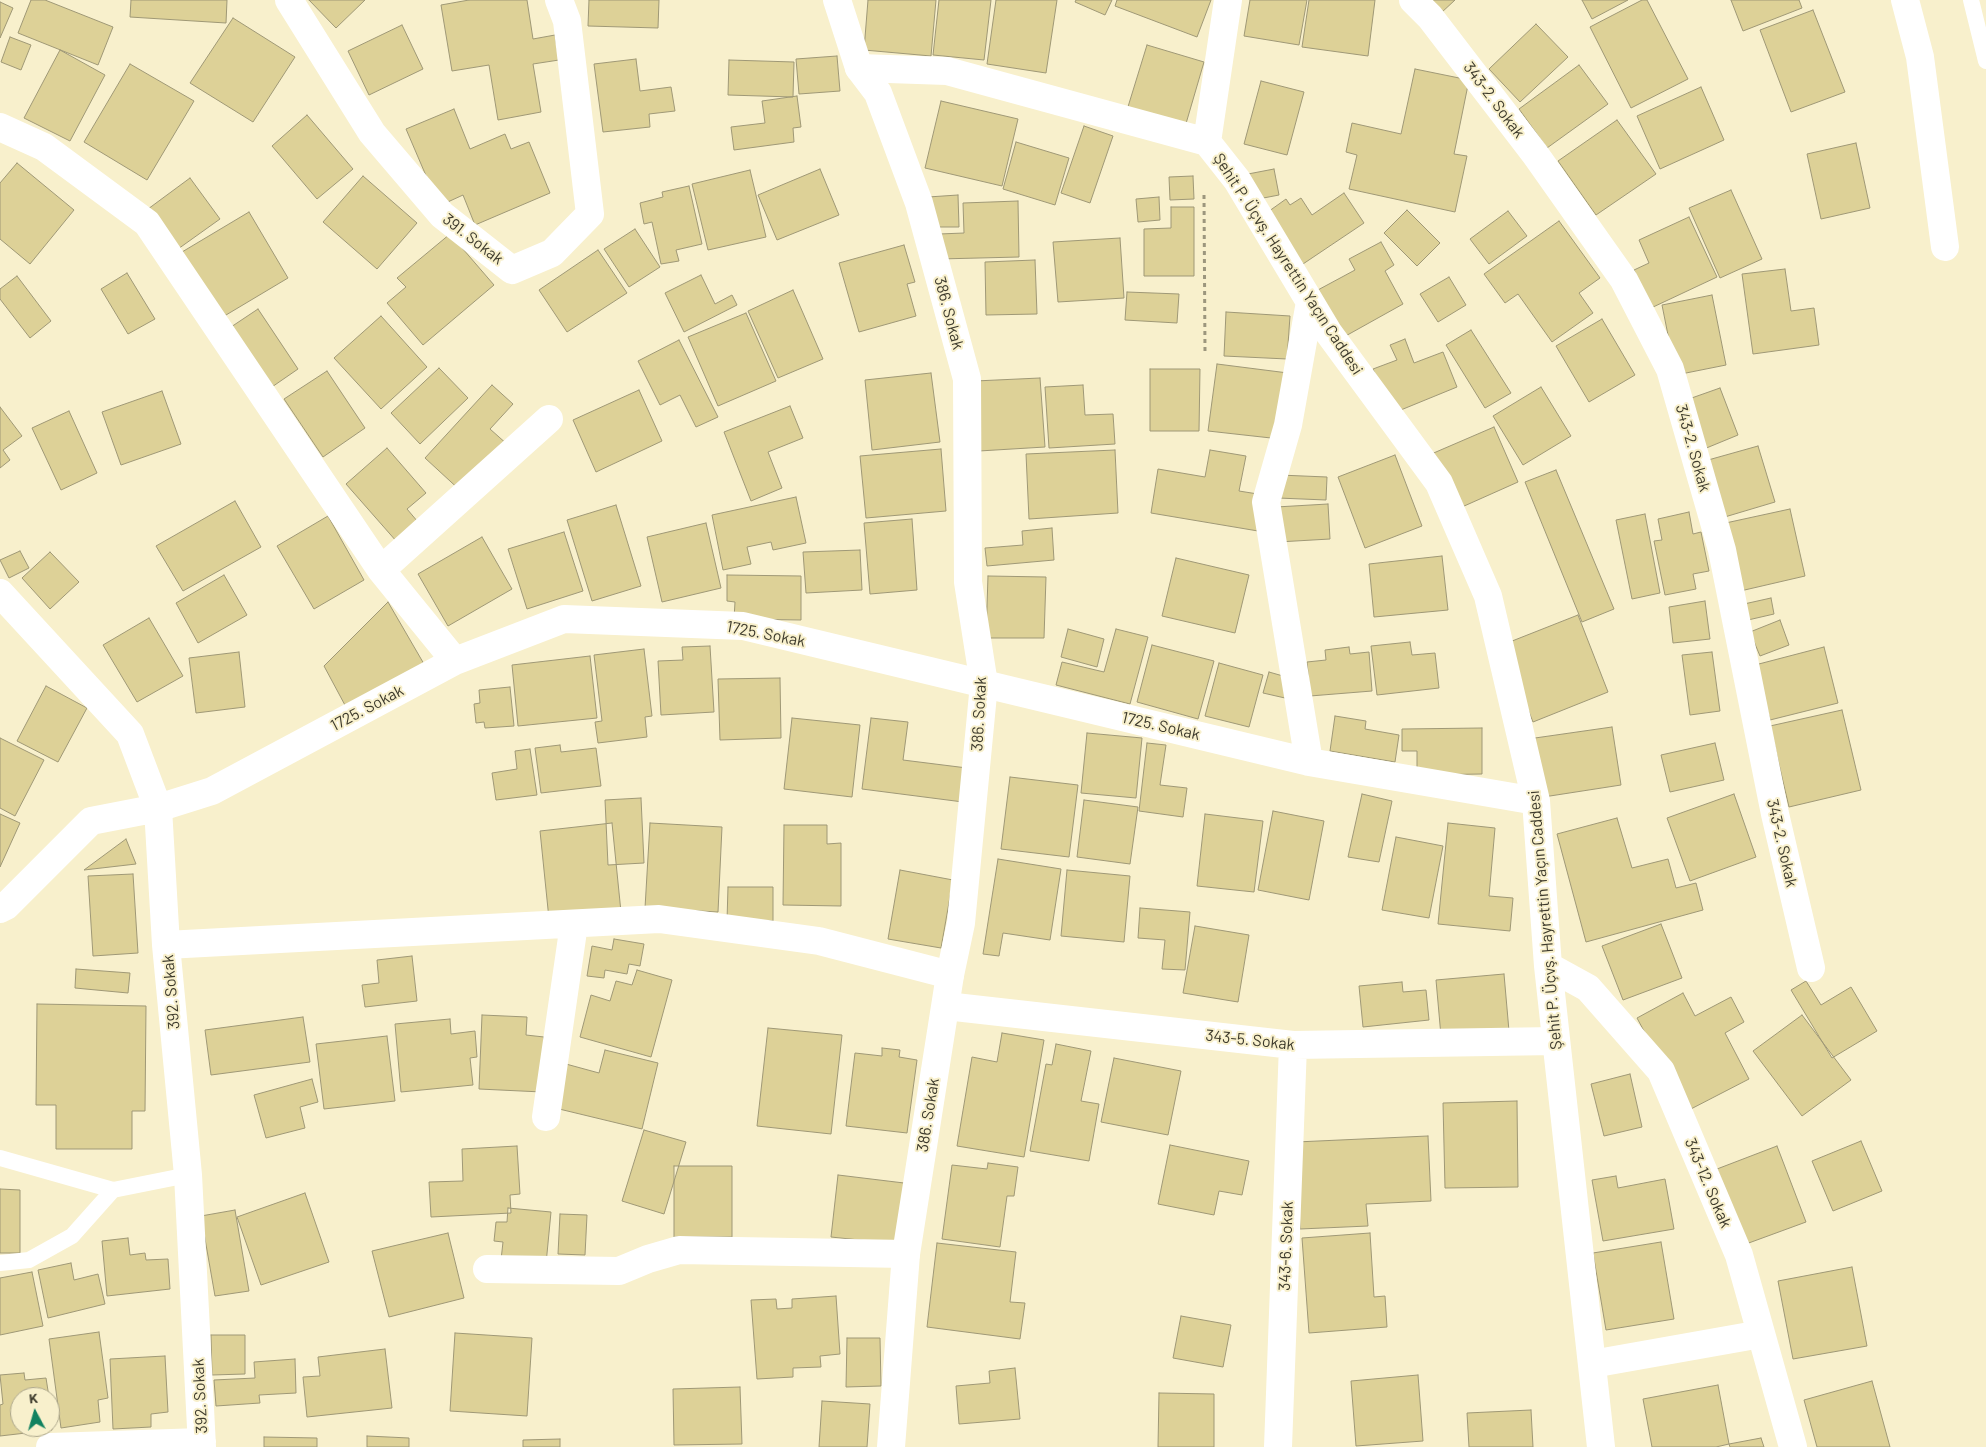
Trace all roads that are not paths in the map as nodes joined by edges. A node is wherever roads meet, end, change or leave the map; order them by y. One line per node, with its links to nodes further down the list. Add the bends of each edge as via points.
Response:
1 (290, 0): 2 (street, 391. Sokak, via 372,133 442,215 512,270 552,253 590,214 567,21)
2 (559, 0)
3 (837, 0): 9 (street, 386. Sokak)
4 (1228, 0): 11 (street, Şehit P. Üçvş. Hayrettin Yaçın Caddesi)
5 (1413, 0): 26 (street, 343-2. Sokak, via 1430,17 1536,154 1618,272 1670,369 1722,550 1775,814)
6 (1905, 0): 12 (street, via 1920,57)
7 (1971, 0): 8 (lane)
8 (1986, 61)
9 (859, 68): 11 (street, via 947,71); 18 (street, 386. Sokak, via 878,93 919,204 967,379 968,582)
10 (0, 127): 15 (street, via 44,147 147,223)
11 (1207, 142): 13 (street, Şehit P. Üçvş. Hayrettin Yaçın Caddesi, via 1237,180)
12 (1945, 247)
13 (1310, 302): 19 (street, via 1288,424 1266,502); 20 (street, Şehit P. Üçvş. Hayrettin Yaçın Caddesi, via 1328,332 1439,483 1488,596)
14 (549, 419): 15 (street)
15 (381, 570): 17 (street)
16 (0, 593): 21 (street, 392. Sokak, via 130,734)
17 (455, 661): 18 (street, 1725. Sokak, via 564,618 743,626); 21 (street, 1725. Sokak, via 212,791)
18 (984, 684): 19 (street, 1725. Sokak); 27 (street, 386. Sokak, via 961,923)
19 (1309, 762): 20 (street, 1725. Sokak)
20 (1536, 801): 25 (street, Şehit P. Üçvş. Hayrettin Yaçın Caddesi)
21 (158, 808): 22 (street, 1725. Sokak, via 91,821); 24 (street, 392. Sokak)
22 (0, 909)
23 (574, 924): 24 (street); 27 (street, via 659,919 819,942); 31 (street)
24 (166, 945): 33 (street, 392. Sokak)
25 (1548, 966): 29 (street, Şehit P. Üçvş. Hayrettin Yaçın Caddesi); 38 (street, 343-12. Sokak, via 1588,988 1661,1070 1739,1255)
26 (1811, 968)
27 (950, 975): 28 (street, 386. Sokak)
28 (946, 1006): 30 (street, 343-5. Sokak); 35 (street, 386. Sokak)
29 (1556, 1040): 30 (street, 343-5. Sokak); 39 (street, Şehit P. Üçvş. Hayrettin Yaçın Caddesi)
30 (1293, 1045): 43 (street, 343-6. Sokak)
31 (546, 1117)
32 (0, 1158): 34 (lane)
33 (188, 1175): 34 (lane); 40 (street, 392. Sokak)
34 (113, 1190): 36 (lane, via 72,1236 29,1260)
35 (906, 1254): 37 (street, via 679,1250 619,1271); 42 (street, 386. Sokak)
36 (0, 1263)
37 (487, 1269)
38 (1761, 1334): 39 (street); 45 (street, 343-12. Sokak)
39 (1592, 1364): 44 (street, Şehit P. Üçvş. Hayrettin Yaçın Caddesi)
40 (202, 1444): 41 (street)
41 (50, 1447)
42 (891, 1447)
43 (1278, 1447)
44 (1601, 1447)
45 (1793, 1447)

